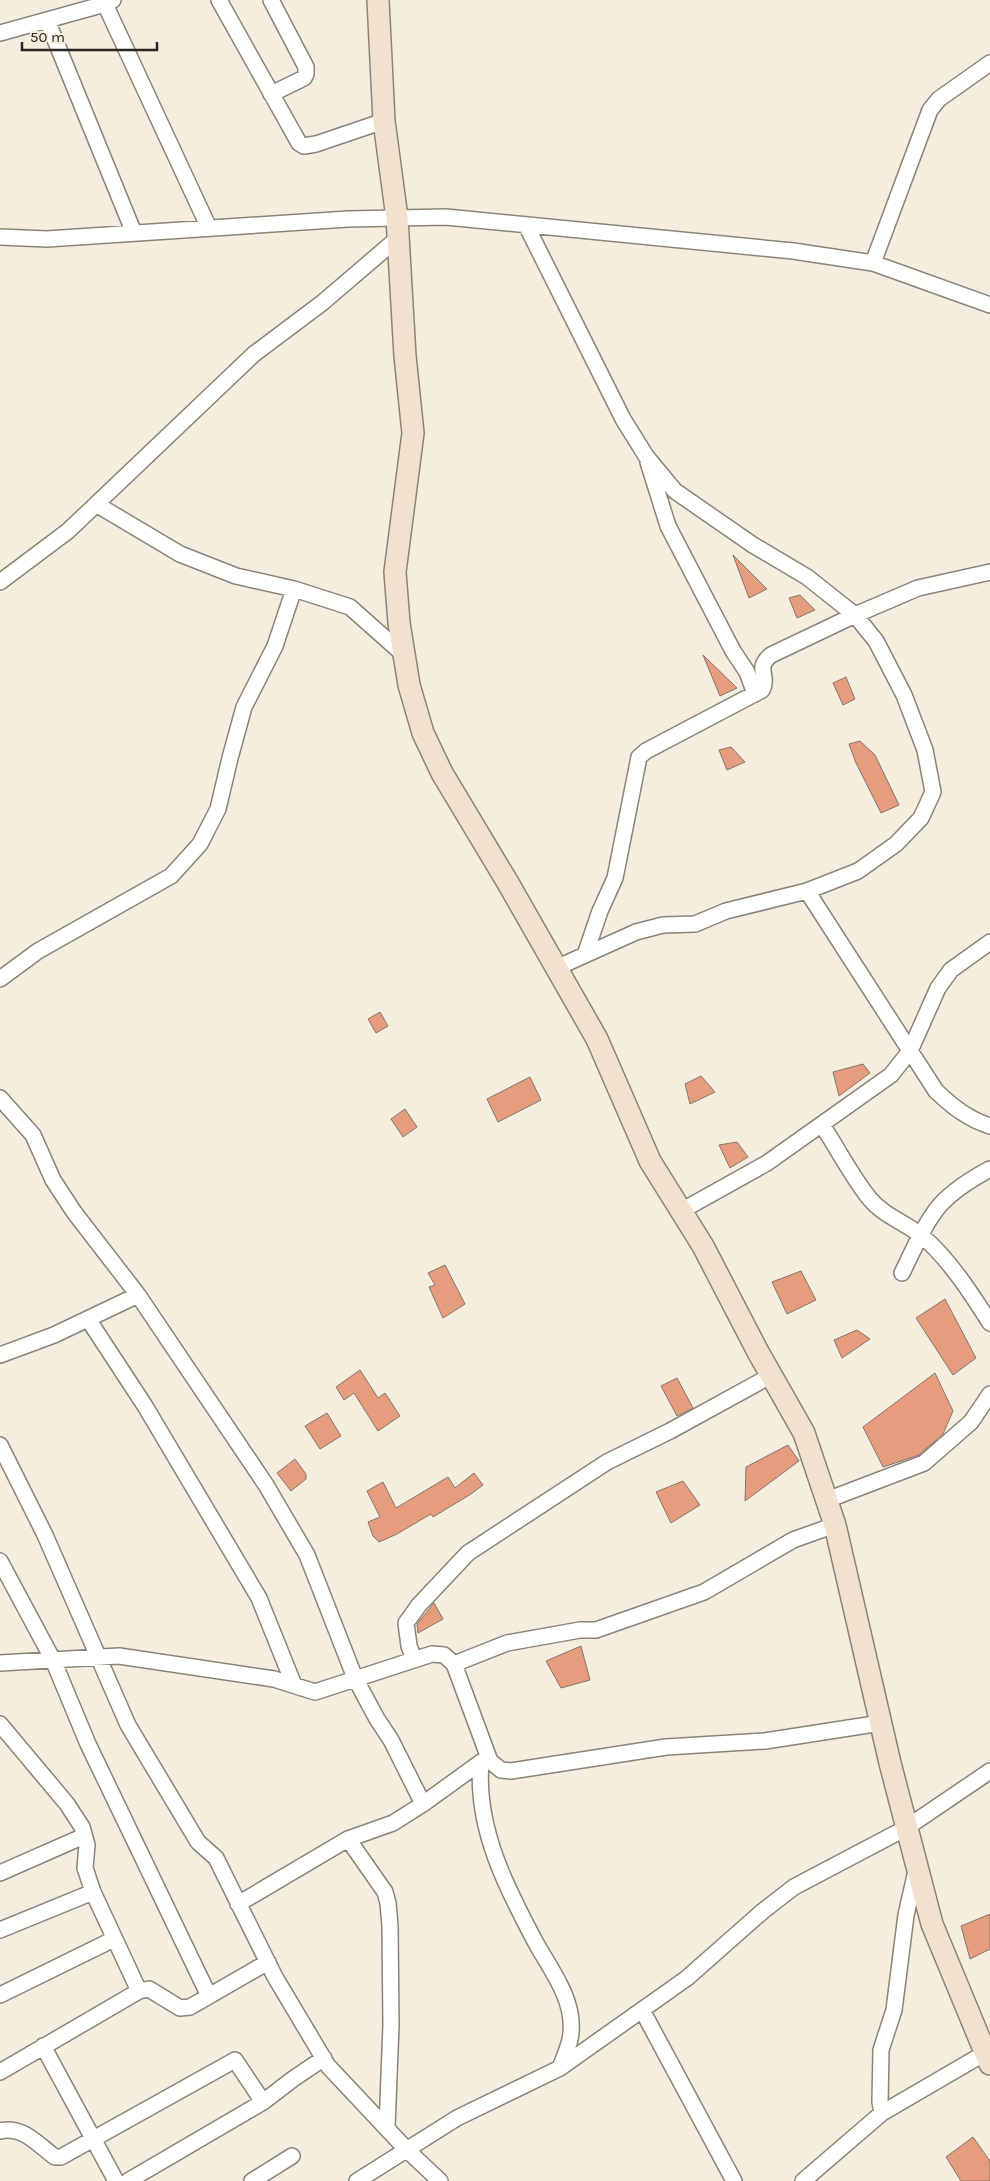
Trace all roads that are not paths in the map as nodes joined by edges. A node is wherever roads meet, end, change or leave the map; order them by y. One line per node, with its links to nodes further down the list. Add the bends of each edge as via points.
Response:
1 (219, 0): 8 (street)
2 (271, 0): 8 (street, via 306,67 306,74)
3 (378, 0): 9 (street)
4 (109, 2): 5 (street); 11 (street)
5 (48, 20): 6 (street); 13 (street)
6 (0, 33)
7 (990, 63): 15 (street, via 939,99 930,110)
8 (271, 94): 9 (street, via 299,143 304,146)
9 (384, 121): 12 (street)
10 (526, 225): 12 (street, via 446,217); 15 (street, via 793,251); 17 (street, via 623,419)
11 (208, 228): 12 (street, via 348,219); 13 (street)
12 (398, 228): 18 (street, via 322,303 254,354); 23 (street, via 413,433 395,572)
13 (134, 233): 14 (street, via 48,239)
14 (0, 238)
15 (873, 263): 16 (street)
16 (990, 305)
17 (646, 456): 22 (street, via 675,491 753,545 807,576); 24 (street, via 668,526 747,672)
18 (96, 504): 20 (street, via 68,531); 21 (street, via 180,554 236,576)
19 (990, 572): 22 (street, via 918,588)
20 (0, 582)
21 (294, 589): 23 (street, via 350,607); 29 (street, via 275,646 244,707 218,810 200,844 171,876 38,951)
22 (855, 615): 24 (street, via 763,661 764,686); 25 (street, via 876,641 904,695 925,750 933,792 921,818 896,844 858,871)
23 (404, 655): 28 (street, via 423,734 442,773)
24 (755, 694): 27 (street, via 646,751 639,758 615,878)
25 (807, 891): 27 (street, via 726,911 695,924 663,925 636,932); 30 (street)
26 (990, 942): 30 (street, via 951,970 938,988)
27 (585, 954): 28 (street)
28 (556, 968): 35 (street, via 597,1039 650,1161)
29 (0, 979)
30 (910, 1051): 32 (street, via 891,1075); 33 (street, via 936,1091 954,1108 974,1121)
31 (0, 1098): 38 (street, via 33,1135 63,1196)
32 (822, 1126): 35 (street, via 767,1163); 36 (street, via 870,1200)
33 (990, 1126)
34 (990, 1169): 36 (street, via 940,1205)
35 (681, 1211): 42 (street)
36 (921, 1236): 37 (street); 40 (street, via 965,1286)
37 (902, 1273)
38 (138, 1296): 39 (street); 53 (street, via 266,1485 306,1555)
39 (88, 1319): 41 (street); 54 (street, via 145,1406 259,1598)
40 (990, 1323)
41 (0, 1355)
42 (772, 1376): 45 (street, via 804,1433); 49 (street, via 607,1462 468,1553 406,1623)
43 (990, 1394): 45 (street, via 971,1422 924,1463)
44 (0, 1445): 48 (street, via 45,1535)
45 (827, 1500): 46 (street)
46 (835, 1525): 52 (street, via 793,1540 704,1592 596,1630 507,1643); 55 (street)
47 (0, 1561): 50 (street)
48 (99, 1657): 50 (street); 54 (street, via 148,1660 274,1679); 66 (street, via 128,1725 198,1842 216,1858)
49 (414, 1659): 52 (street, via 432,1654 444,1655); 53 (street)
50 (53, 1660): 51 (street); 72 (street, via 88,1744)
51 (0, 1663)
52 (454, 1664): 57 (street)
53 (356, 1678): 54 (street, via 315,1692); 59 (street)
54 (294, 1685)
55 (881, 1723): 57 (street, via 765,1741 666,1747 511,1771); 60 (street)
56 (0, 1724): 61 (street, via 67,1804)
57 (486, 1762): 59 (street); 77 (street, via 479,1785 483,1814 510,1894 568,2000 572,2032)
58 (990, 1771): 60 (street)
59 (423, 1804): 62 (street, via 393,1823)
60 (906, 1828): 63 (street); 73 (street, via 794,1887 687,1978)
61 (84, 1836): 64 (street); 65 (street, via 87,1845 85,1868)
62 (348, 1839): 66 (street); 81 (street, via 385,1892 388,1903 391,2025)
63 (916, 1866): 76 (street, via 932,1924); 80 (street, via 894,2010 881,2050)
64 (0, 1873)
65 (93, 1892): 67 (street); 68 (street)
66 (238, 1904): 69 (street)
67 (0, 1930)
68 (114, 1939): 70 (street); 71 (street)
69 (268, 1962): 72 (street); 75 (street)
70 (139, 1991): 72 (street, via 149,1989 180,2008 190,2007); 74 (street)
71 (0, 1995)
72 (209, 1996)
73 (642, 2010): 77 (street); 91 (street)
74 (43, 2046): 78 (street); 83 (street)
75 (324, 2058): 79 (street); 81 (street)
76 (987, 2058): 80 (street)
77 (560, 2068): 84 (street, via 457,2118)
78 (0, 2072)
79 (263, 2102): 83 (street, via 235,2060); 87 (street)
80 (882, 2113): 92 (street)
81 (387, 2128): 84 (street)
82 (0, 2131): 83 (street, via 15,2130 27,2135 55,2157)
83 (94, 2140): 86 (street)
84 (407, 2150): 89 (street); 90 (street)
85 (292, 2156): 88 (street)
86 (116, 2181)
87 (128, 2181)
88 (252, 2181)
89 (357, 2181)
90 (440, 2181)
91 (734, 2181)
92 (803, 2181)

